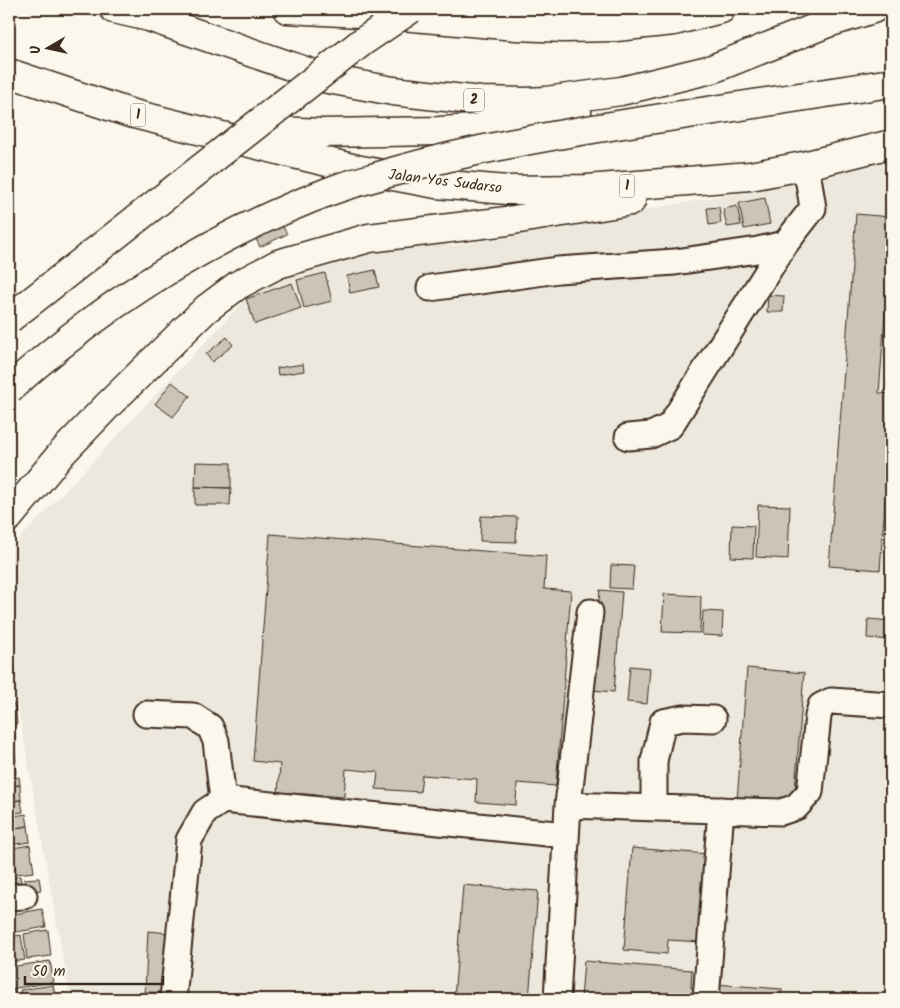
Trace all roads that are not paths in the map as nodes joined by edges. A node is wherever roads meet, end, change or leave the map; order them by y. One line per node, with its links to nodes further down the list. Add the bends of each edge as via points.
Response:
1 (114, 9): 10 (highway, 2, via 149,17 328,78 393,91 481,101 526,102)
2 (287, 9): 7 (highway)
3 (411, 9): 17 (highway, bridge, via 362,42)
4 (424, 9): 7 (highway)
5 (720, 9): 7 (highway, via 674,21 616,27 516,26)
6 (873, 9): 10 (highway, 2, via 825,24 712,69)
7 (458, 21)
8 (9, 73): 11 (highway, Jalan Yos Sudarso / 1)
9 (891, 83): 18 (highway, bridge, via 561,134 415,166 335,189 262,219 190,257 123,298)
10 (621, 91): 11 (highway, via 558,118 493,128 439,131 272,132)
11 (130, 113): 14 (highway, Jalan Yos Sudarso / 1, via 361,170 436,184 507,190 587,189)
12 (891, 144): 13 (highway, Jalan Yos Sudarso / 1)
13 (804, 166): 14 (highway, Jalan Yos Sudarso / 1); 15 (lane, via 813,208)
14 (750, 176): 20 (highway, via 582,210 369,238 278,264 238,285 206,309 62,453)
15 (785, 244): 16 (lane, via 675,262 558,270); 19 (lane, via 670,426 651,435)
16 (430, 288)
17 (9, 318)
18 (9, 390)
19 (628, 438)
20 (15, 510)
21 (590, 612): 26 (lane)
22 (891, 705): 28 (lane, via 832,701 821,706 810,792 796,807 781,812)
23 (146, 714): 25 (lane, via 193,716 210,727 216,741)
24 (713, 719): 27 (lane, via 684,718 663,722 654,761)
25 (223, 800): 29 (lane); 30 (lane, via 205,812 189,840)
26 (568, 805): 27 (lane); 29 (lane)
27 (654, 808): 28 (lane)
28 (721, 810): 32 (lane)
29 (566, 835): 31 (lane)
30 (173, 999)
31 (557, 999)
32 (706, 999)

